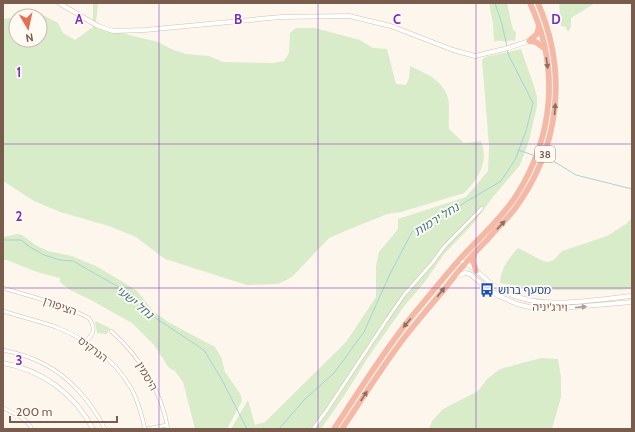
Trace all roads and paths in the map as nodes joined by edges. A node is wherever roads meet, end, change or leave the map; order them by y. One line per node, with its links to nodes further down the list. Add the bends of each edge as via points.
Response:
1 (59, 3): 5 (street, via 113,32 281,17 349,16 391,26 475,56)
2 (530, 3): 4 (highway, 38)
3 (538, 3): 8 (highway, 38, one-way to 3, via 522,199 539,168 550,138 556,107 556,76 549,33)
4 (539, 25): 5 (highway, via 537,34); 6 (highway, 38)
5 (530, 41): 6 (highway, via 539,44)
6 (545, 50): 9 (highway, 38, one-way to 9, via 549,76 548,106 543,137 533,166 507,208)
7 (482, 208): 27 (street, via 444,247 404,295)
8 (474, 253): 10 (highway, 38); 11 (highway)
9 (459, 261): 10 (street); 28 (highway, 38, one-way to 28, via 396,336)
10 (466, 262): 11 (street, וירג'יניה); 12 (highway, 38)
11 (476, 271): 14 (street, וירג'יניה, via 499,289 522,299 545,303)
12 (454, 277): 15 (street, וירג'יניה, one-way to 15, via 470,274 499,296 529,307 561,308); 29 (highway, 38, one-way to 12, via 403,339)
13 (3, 288): 18 (street, הציפורן, via 64,306 90,318 93,332)
14 (632, 296)
15 (632, 302)
16 (3, 312): 18 (street, הנרקיס, via 55,327)
17 (111, 332): 22 (street, היסמין, via 132,352 148,375 160,399)
18 (85, 342): 26 (street, הנרקיס, via 109,360 126,380 136,399)
19 (3, 350): 25 (street, via 43,363 59,373 84,398)
20 (3, 364): 24 (street, via 33,372 51,382 84,412)
21 (3, 408): 23 (street, via 16,414)
22 (168, 427): 26 (street)
23 (32, 429)
24 (93, 429)
25 (105, 429)
26 (146, 429)
27 (313, 429)
28 (334, 429)
29 (342, 429)

